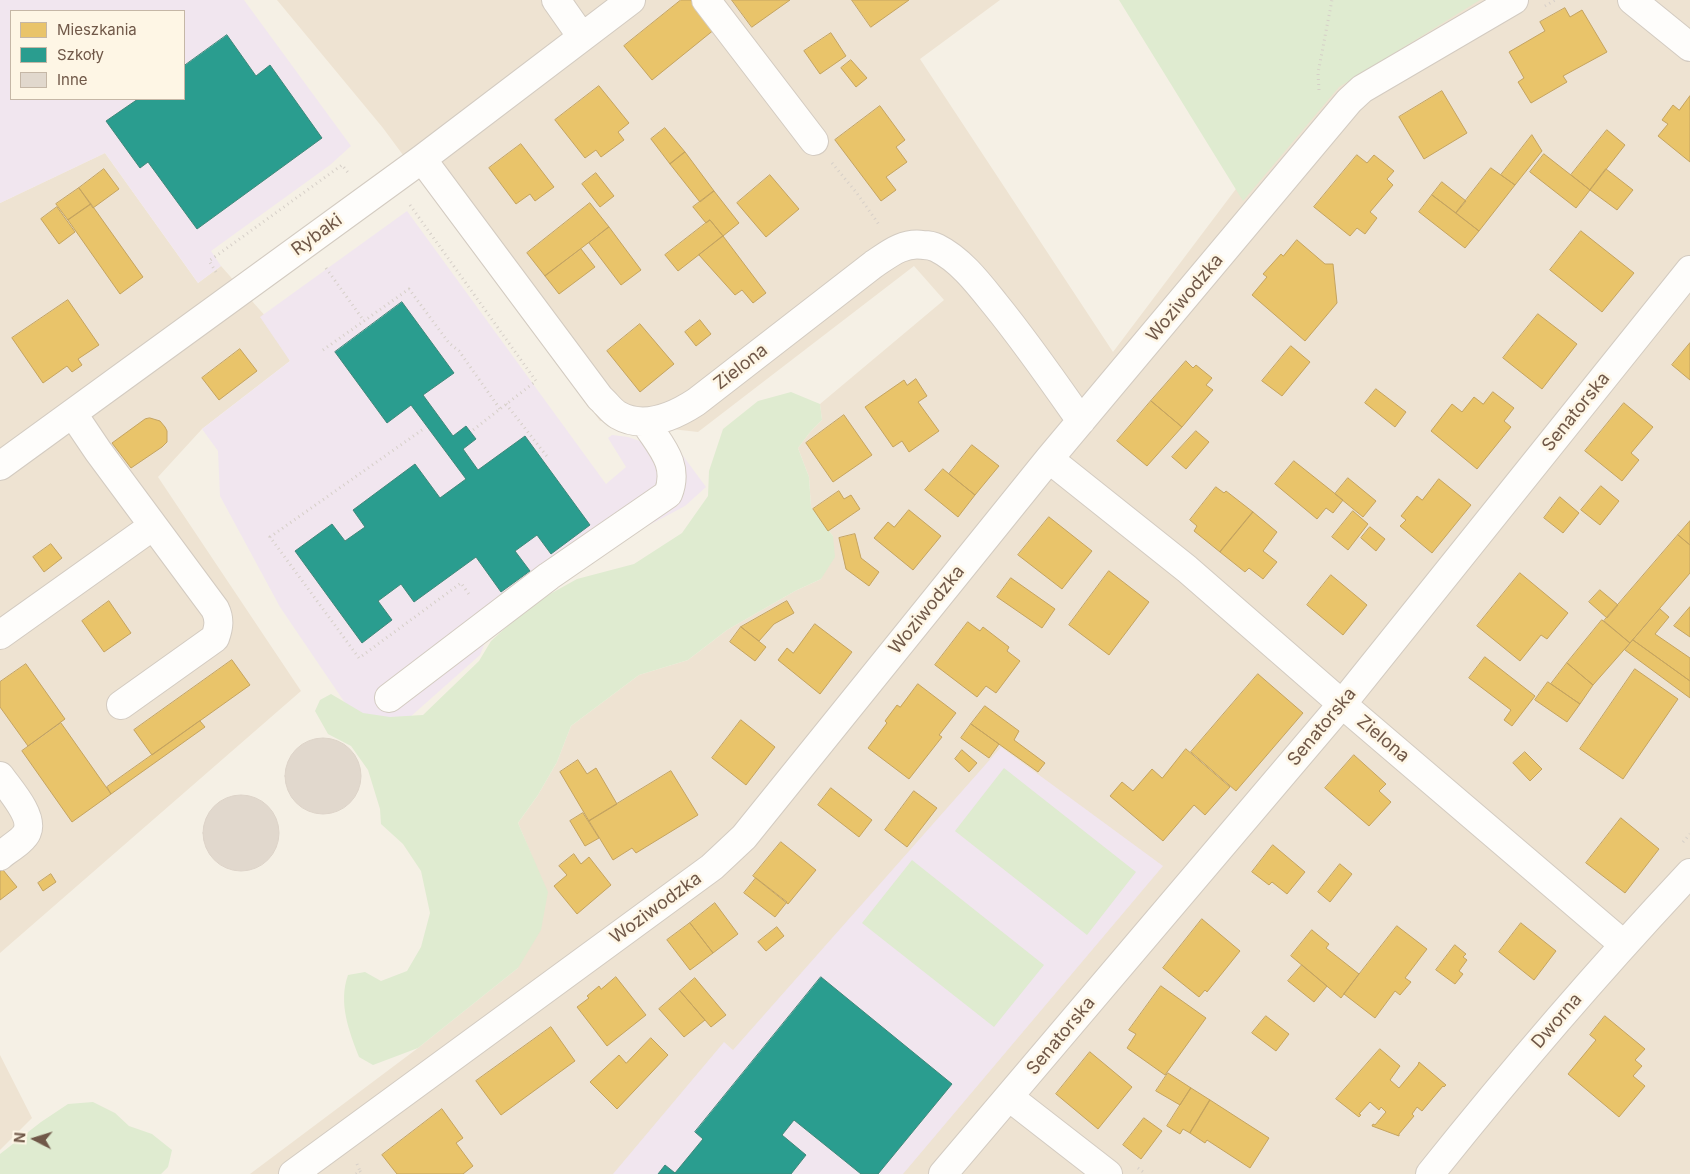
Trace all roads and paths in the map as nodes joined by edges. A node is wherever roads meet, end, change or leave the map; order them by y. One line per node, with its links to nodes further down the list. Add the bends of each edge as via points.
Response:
1 (556, 0): 9 (street)
2 (631, 0): 9 (street, Rybaki)
3 (706, 0): 12 (street)
4 (1332, 0): 11 (path, via 1318,73)
5 (1514, 0): 11 (street, Woziwodzka, via 1362,89)
6 (1555, 0): 8 (path)
7 (1632, 0): 10 (street)
8 (1541, 9)
9 (582, 37): 13 (street, Rybaki)
10 (1690, 47)
11 (1321, 136): 23 (street, Woziwodzka)
12 (814, 141): 15 (path)
13 (422, 159): 22 (street, Rybaki); 24 (street, Zielona, via 600,398 617,414)
14 (405, 198): 20 (path, via 536,381)
15 (885, 232)
16 (325, 267): 18 (path)
17 (1690, 270): 34 (street, Senatorska)
18 (364, 321): 19 (path); 21 (path, via 409,289)
19 (323, 350)
20 (506, 404): 21 (path); 27 (path)
21 (500, 409): 26 (path)
22 (73, 414): 29 (street, Rybaki); 30 (street)
23 (1082, 421): 24 (street, Zielona, via 1022,337 978,283 950,256 921,244 895,250 696,402 680,412); 28 (street, Woziwodzka)
24 (645, 422): 31 (street, via 672,464 668,494)
25 (422, 430): 31 (path, via 270,538 359,658 462,583)
26 (473, 430)
27 (549, 459)
28 (1050, 459): 34 (street, Zielona, via 1187,569); 43 (street, Woziwodzka, via 744,837 712,867)
29 (0, 466)
30 (153, 526): 32 (street); 35 (street, via 215,609 219,616 218,627 215,638)
31 (490, 621): 33 (street)
32 (0, 635)
33 (389, 698)
34 (1342, 704): 41 (street, Zielona); 42 (street, Senatorska)
35 (121, 706)
36 (0, 776): 39 (street, via 22,807 28,832)
37 (1690, 834): 38 (path)
38 (1677, 849)
39 (0, 856)
40 (1690, 873): 41 (street, Dworna)
41 (1623, 944): 48 (street, Dworna)
42 (1009, 1097): 46 (street, Senatorska); 47 (street)
43 (309, 1170)
44 (356, 1174): 45 (path, via 360,1171)
45 (362, 1174)
46 (943, 1174)
47 (1108, 1174)
48 (1430, 1174)

